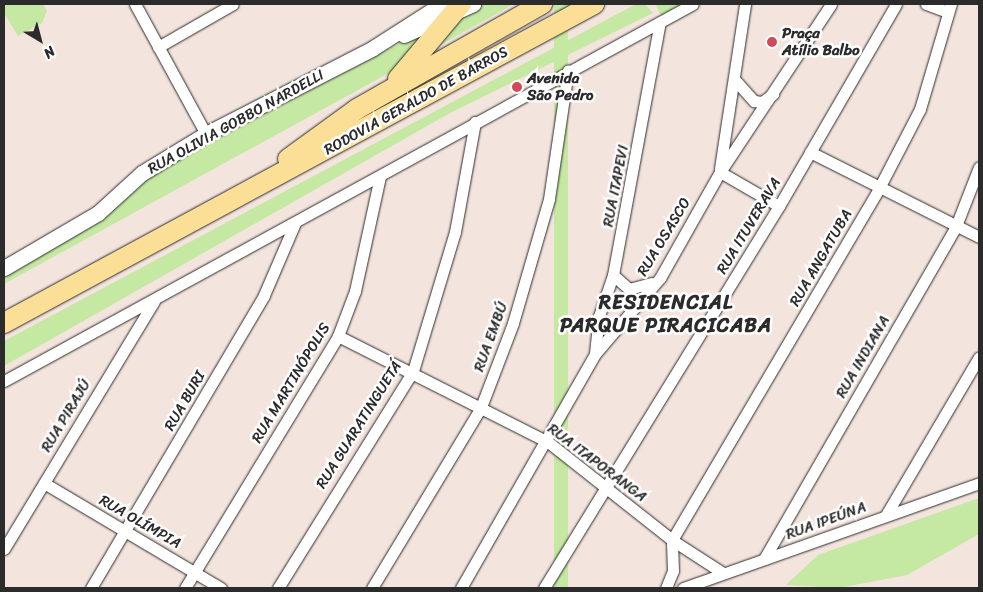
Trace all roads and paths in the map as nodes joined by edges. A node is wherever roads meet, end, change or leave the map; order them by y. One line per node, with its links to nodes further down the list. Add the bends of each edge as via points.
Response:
1 (135, 4): 15 (street)
2 (233, 4): 15 (street)
3 (461, 4): 13 (highway)
4 (473, 4): 13 (street, RUA OLIVIA GOBBO NARDELLI)
5 (542, 4): 18 (highway, RODOVIA GERALDO DE BARROS)
6 (594, 4): 27 (highway, RODOVIA GERALDO DE BARROS)
7 (693, 4): 14 (street)
8 (745, 4): 17 (street)
9 (831, 4): 19 (street, RUA OSASCO)
10 (896, 4): 22 (street, RUA ITUVERAVA)
11 (926, 4): 12 (street)
12 (950, 8): 26 (street, RUA ANGATUBA, via 920,109)
13 (445, 11): 18 (highway); 21 (street, RUA OLIVIA GOBBO NARDELLI)
14 (660, 22): 16 (street); 33 (street, RUA ITAPEVI)
15 (158, 47): 21 (street)
16 (568, 70): 20 (street); 42 (street, RUA EMBÚ, via 549,199 513,323)
17 (734, 79): 19 (street, via 754,101 762,102); 24 (street)
18 (390, 89): 27 (highway, RODOVIA GERALDO DE BARROS, via 265,176)
19 (778, 89): 24 (street, RUA OSASCO)
20 (475, 122): 25 (street); 40 (street, RUA GUARATINGUETÁ, via 455,232)
21 (206, 134): 32 (street, RUA OLIVIA GOBBO NARDELLI, via 142,173 98,213)
22 (810, 152): 26 (street); 28 (street, RUA ITUVERAVA)
23 (979, 167): 30 (street, RUA INDIANA)
24 (720, 172): 28 (street); 34 (street, RUA OSASCO)
25 (380, 176): 29 (street); 37 (street, RUA MARTINÓPOLIS, via 355,291)
26 (878, 190): 30 (street); 49 (street, RUA ANGATUBA)
27 (238, 199): 36 (highway, RODOVIA GERALDO DE BARROS)
28 (779, 206): 46 (street, RUA ITUVERAVA)
29 (295, 223): 35 (street); 48 (street, RUA BURI, via 264,295)
30 (956, 226): 31 (street); 51 (street, RUA INDIANA)
31 (979, 238)
32 (4, 268)
33 (613, 274): 34 (street, via 629,289 638,290); 38 (street, RUA ITAPEVI, via 599,316)
34 (660, 278): 38 (street, RUA OSASCO)
35 (155, 300): 41 (street); 44 (street, RUA PIRAJÚ)
36 (4, 324)
37 (338, 336): 40 (street, RUA ITAPORANGA); 52 (street, RUA MARTINÓPOLIS)
38 (595, 354): 43 (street, RUA OSASCO)
39 (979, 357): 47 (street)
40 (412, 371): 42 (street, RUA ITAPORANGA); 58 (street, RUA GUARATINGUETÁ)
41 (4, 381)
42 (481, 406): 43 (street, RUA ITAPORANGA); 59 (street, RUA EMBÚ)
43 (548, 442): 46 (street, RUA ITAPORANGA); 60 (street, RUA OSASCO)
44 (44, 483): 48 (street, RUA OLÍMPIA); 50 (street, RUA PIRAJÚ)
45 (979, 483): 47 (street, RUA IPEÚNA)
46 (605, 487): 49 (street, RUA ITAPORANGA); 61 (street, RUA ITUVERAVA)
47 (886, 514): 51 (street, RUA IPEÚNA)
48 (126, 534): 52 (street, RUA OLÍMPIA); 55 (street, RUA BURI)
49 (672, 540): 53 (street, RUA ITAPORANGA); 62 (street, via 673,571)
50 (4, 549)
51 (764, 559): 53 (street, RUA IPEÚNA)
52 (196, 571): 56 (street, RUA MARTINÓPOLIS); 57 (street, RUA OLÍMPIA)
53 (723, 573): 54 (street, RUA IPEÚNA)
54 (707, 585): 63 (street, RUA IPEÚNA)
55 (90, 588)
56 (185, 588)
57 (221, 588)
58 (278, 588)
59 (372, 588)
60 (460, 588)
61 (544, 588)
62 (666, 588)
63 (683, 588)

